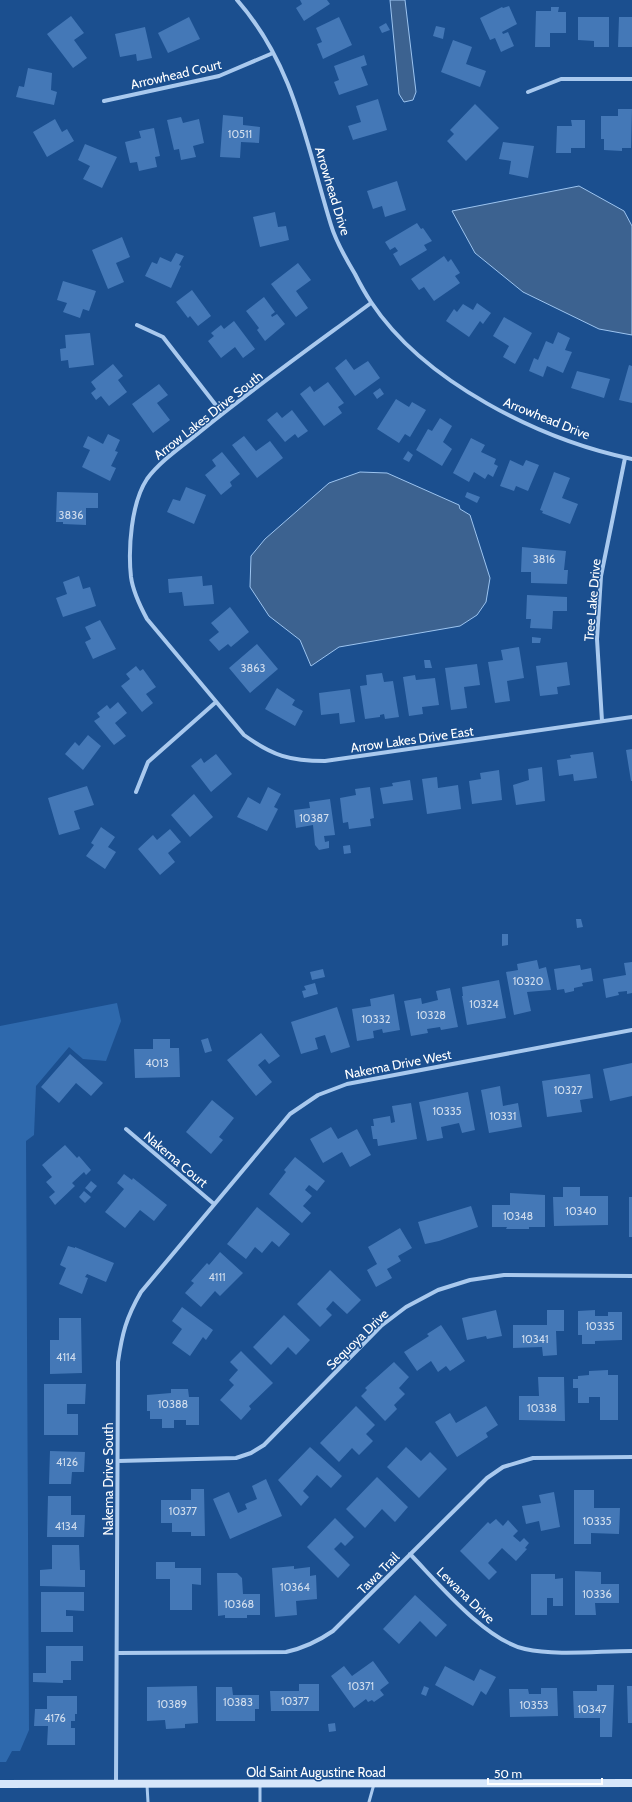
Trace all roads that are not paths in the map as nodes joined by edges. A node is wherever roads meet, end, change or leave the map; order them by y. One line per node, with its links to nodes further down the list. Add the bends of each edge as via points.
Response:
1 (237, 0): 2 (street, Arrowhead Drive)
2 (273, 53): 5 (street, Arrowhead Court, via 219,76); 6 (street, Arrowhead Drive, via 294,97 312,152 331,227 345,258)
3 (632, 80): 4 (street, via 561,79)
4 (528, 92)
5 (104, 101)
6 (371, 303): 8 (street, Arrow Lakes Drive South); 9 (street, Arrowhead Drive, via 403,340 435,369 490,406 552,434)
7 (137, 325): 8 (street, via 163,337)
8 (222, 413): 11 (street, Arrow Lakes Drive South, via 159,465 147,480 137,500 132,523 131,577 138,601 147,619)
9 (625, 458): 10 (street, Arrowhead Drive); 13 (street, Tree Lake Drive, via 601,576 597,639)
10 (632, 459)
11 (216, 702): 13 (street, Arrow Lakes Drive East, via 244,735 263,749 284,758 306,761 325,761); 14 (street, via 148,762)
12 (632, 717): 13 (street, Arrow Lakes Drive East)
13 (602, 721)
14 (136, 792)
15 (632, 1030): 17 (street, Nakema Drive West, via 347,1084 318,1095 290,1114)
16 (126, 1129): 17 (street, Nakema Court)
17 (214, 1204): 20 (street, Nakema Drive South, via 141,1292 128,1314 118,1362)
18 (632, 1276): 20 (street, Sequoya Drive, via 504,1275 470,1280 438,1290 406,1307 381,1326 264,1445 251,1453 236,1458)
19 (632, 1457): 21 (street, Tawa Trail, via 533,1458 503,1467 487,1478)
20 (118, 1461): 23 (street, Nakema Drive South)
21 (410, 1554): 22 (street, Lewana Drive, via 484,1628 504,1641 524,1648 547,1651); 23 (street, Tawa Trail, via 333,1631 303,1649 286,1652)
22 (632, 1651)
23 (117, 1653): 27 (street, Nakema Drive South)
24 (632, 1783): 26 (main road, Old Saint Augustine Road)
25 (0, 1784): 27 (main road, Old Saint Augustine Road)
26 (374, 1784): 29 (main road, Old Saint Augustine Road); 32 (lane)
27 (116, 1785): 28 (main road, Old Saint Augustine Road)
28 (147, 1785): 29 (main road, Old Saint Augustine Road); 30 (lane)
29 (260, 1785): 31 (lane)
30 (148, 1802)
31 (260, 1802)
32 (369, 1802)

